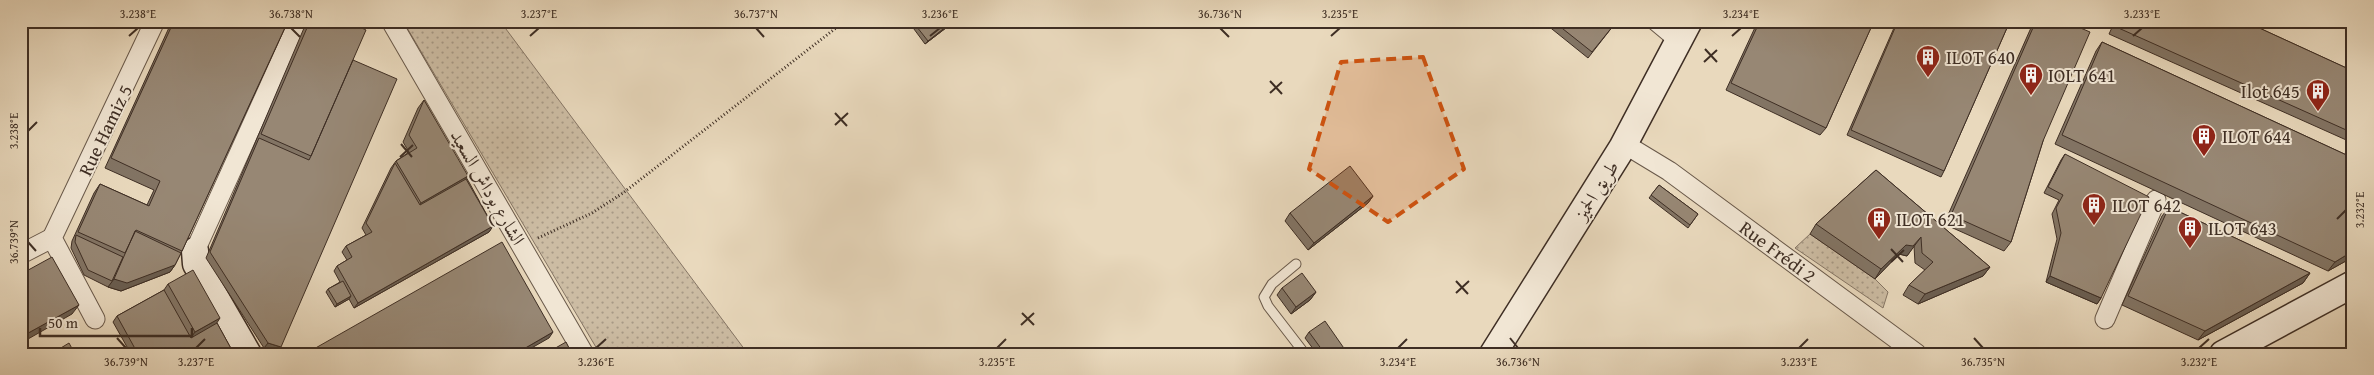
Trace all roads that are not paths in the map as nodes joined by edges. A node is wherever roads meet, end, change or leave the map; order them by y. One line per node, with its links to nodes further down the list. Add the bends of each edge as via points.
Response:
1 (155, 21): 9 (street, Rue Hamiz 5)
2 (298, 21): 10 (street)
3 (391, 21): 17 (street, الشارع بوداش السعيد)
4 (1656, 21): 6 (street)
5 (1705, 21): 7 (main road, طريق الحميز)
6 (1685, 31): 19 (main road, طريق الحميز, via 1622,148)
7 (1636, 151): 20 (main road, طريق الحميز); 21 (street, Rue Frédi 2, via 1669,171)
8 (2156, 200): 15 (street)
9 (52, 238): 11 (street); 14 (street)
10 (195, 251): 16 (main road, via 196,264)
11 (21, 254)
12 (1296, 264): 18 (lane, via 1272,284 1264,297)
13 (2353, 284): 22 (main road)
14 (95, 319)
15 (2105, 319)
16 (248, 354)
17 (584, 354)
18 (1305, 354)
19 (1493, 354)
20 (1510, 354)
21 (1917, 354)
22 (2223, 354)

